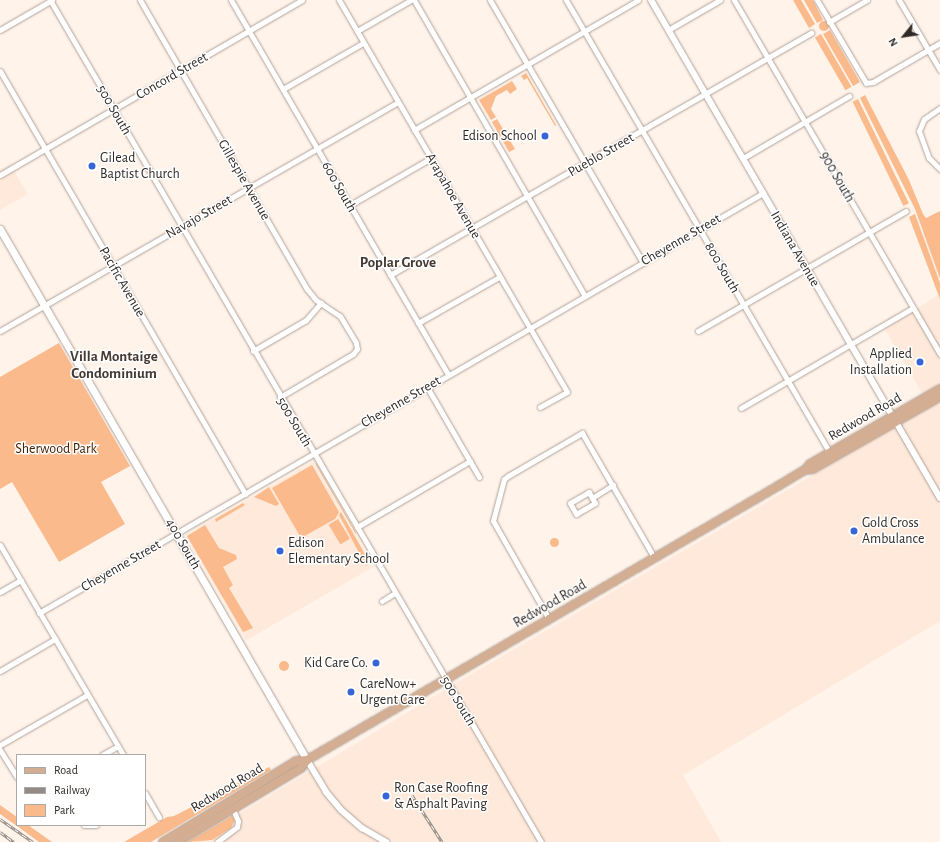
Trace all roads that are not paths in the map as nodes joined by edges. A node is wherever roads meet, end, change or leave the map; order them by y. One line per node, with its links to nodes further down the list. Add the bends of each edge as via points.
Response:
1 (51, 0): 18 (street); 38 (street, 500 South)
2 (140, 0): 29 (street, Gillespie Avenue)
3 (231, 0): 20 (street, 600 South)
4 (302, 0): 20 (street, Concord Street)
5 (339, 0): 21 (street, Arapahoe Avenue)
6 (410, 0): 21 (street)
7 (414, 0): 35 (street)
8 (490, 0): 28 (street)
9 (566, 0): 22 (street, 800 South)
10 (638, 0): 22 (street)
11 (651, 0): 19 (street, Indiana Avenue)
12 (720, 0): 19 (street)
13 (734, 0): 27 (street, 900 South)
14 (817, 0): 17 (street)
15 (867, 0): 17 (street)
16 (899, 0): 26 (street)
17 (829, 22): 26 (street, via 866,83 873,82)
18 (0, 30)
19 (668, 30): 33 (street, Indiana Avenue)
20 (249, 31): 29 (street, Concord Street); 32 (street, 600 South)
21 (357, 31): 24 (street, Arapahoe Avenue)
22 (584, 31): 28 (street); 41 (street, 800 South)
23 (811, 33): 27 (street, Pueblo Street)
24 (364, 43): 32 (street); 36 (street, Arapahoe Avenue)
25 (940, 43): 26 (street)
26 (928, 50): 30 (street)
27 (768, 58): 33 (street, Pueblo Street); 39 (street, 900 South)
28 (527, 64): 35 (street); 46 (street)
29 (181, 70): 38 (street, Concord Street); 49 (street, Gillespie Avenue)
30 (940, 70)
31 (0, 71): 43 (street, Pacific Avenue)
32 (283, 89): 42 (street, 600 South)
33 (705, 94): 41 (street, Pueblo Street); 45 (street, Indiana Avenue)
34 (848, 96): 39 (street)
35 (470, 98): 40 (street); 51 (street)
36 (398, 102): 40 (street, Arapahoe Avenue); 42 (street, Navajo Street)
37 (940, 108): 47 (street, via 922,121 920,138 929,158)
38 (113, 110): 43 (street, Concord Street); 54 (street, 500 South)
39 (805, 122): 45 (street); 58 (street, 900 South)
40 (414, 130): 44 (street, Arapahoe Avenue)
41 (642, 130): 46 (street, Pueblo Street); 57 (street, 800 South)
42 (317, 148): 49 (street, Navajo Street); 52 (street, 600 South)
43 (45, 149): 48 (street, Concord Street); 60 (street, Pacific Avenue)
44 (431, 158): 52 (street); 56 (street, Arapahoe Avenue)
45 (743, 158): 50 (street, Indiana Avenue)
46 (585, 164): 51 (street, Pueblo Street); 59 (street)
47 (938, 168)
48 (0, 175)
49 (248, 188): 54 (street, Navajo Street); 65 (street, Gillespie Avenue, via 307,289)
50 (763, 193): 57 (street, Cheyenne Street); 61 (street, Indiana Avenue)
51 (528, 197): 56 (street, Pueblo Street); 64 (street)
52 (350, 205): 62 (street, 600 South)
53 (906, 211): 58 (street)
54 (181, 227): 60 (street, Navajo Street); 74 (street, 500 South)
55 (0, 228): 67 (main road, 400 South)
56 (472, 229): 62 (street, Pueblo Street); 63 (street, Arapahoe Avenue)
57 (700, 230): 59 (street, Cheyenne Street); 66 (street, 800 South)
58 (869, 232): 61 (street); 68 (street, 900 South)
59 (643, 263): 64 (street, Cheyenne Street)
60 (113, 266): 67 (street, Navajo Street); 91 (street, Pacific Avenue)
61 (806, 268): 66 (street); 73 (street, Indiana Avenue)
62 (390, 275): 69 (street, 600 South)
63 (499, 277): 69 (street); 70 (street, Arapahoe Avenue)
64 (585, 296): 70 (street, Cheyenne Street)
65 (321, 303): 74 (street, via 310,318); 80 (street, Gillespie Avenue, via 340,316 357,349)
66 (744, 305): 72 (street); 77 (street, 800 South)
67 (45, 306): 71 (street, Navajo Street); 95 (main road, 400 South)
68 (913, 308): 73 (street); 75 (street, 900 South)
69 (418, 323): 76 (street, 600 South)
70 (529, 328): 76 (street, Cheyenne Street); 82 (street, Arapahoe Avenue, via 567,392)
71 (0, 332)
72 (698, 332)
73 (850, 344): 77 (street); 84 (street, Indiana Avenue)
74 (253, 351): 80 (street, 500 South)
75 (940, 354)
76 (448, 375): 78 (street, Cheyenne Street)
77 (788, 380): 83 (street); 85 (street, 800 South)
78 (427, 387): 86 (street, Cheyenne Street); 87 (street)
79 (940, 389): 84 (main road, Redwood Road)
80 (280, 397): 86 (street, 500 South)
81 (940, 397): 84 (main road, Redwood Road)
82 (540, 408)
83 (741, 408)
84 (894, 419): 85 (main road, Redwood Road); 88 (main road, Redwood Road, via 813,469); 93 (street, Indiana Avenue)
85 (830, 453): 88 (main road, Redwood Road, via 810,464)
86 (314, 454): 91 (street, Cheyenne Street); 94 (street, 500 South)
87 (470, 461): 89 (street); 94 (street)
88 (806, 470): 97 (main road, Redwood Road)
89 (479, 477)
90 (613, 486): 92 (street); 97 (street); 103 (street, via 582,433 504,479 492,521)
91 (245, 494): 95 (street, Cheyenne Street)
92 (592, 498): 92 (street, via 595,503 576,514 570,503 589,492)
93 (940, 498)
94 (357, 527): 100 (street, 500 South)
95 (176, 534): 102 (street, Cheyenne Street); 113 (main road, 400 South)
96 (0, 545): 98 (street)
97 (654, 557): 103 (main road, Redwood Road)
98 (21, 580): 99 (street); 102 (street)
99 (0, 592)
100 (395, 593): 101 (street); 106 (street, 500 South)
101 (382, 601)
102 (39, 613): 104 (street)
103 (549, 619): 106 (main road, Redwood Road)
104 (55, 639): 105 (street); 107 (street)
105 (0, 671)
106 (446, 680): 113 (main road, Redwood Road); 122 (street, 500 South)
107 (87, 695): 108 (street); 109 (street)
108 (0, 745)
109 (118, 746): 111 (street); 112 (street)
110 (0, 750): 114 (street)
111 (104, 754)
112 (122, 754)
113 (307, 760): 116 (main road, Redwood Road, via 301,768); 118 (main road, Redwood Road, via 296,762); 121 (street, 400 South, via 322,786 341,810 362,828)
114 (16, 775)
115 (146, 795): 117 (street)
116 (233, 809): 119 (main road, Redwood Road); 120 (street, via 238,821 237,826)
117 (159, 817)
118 (163, 842)
119 (178, 842)
120 (218, 842)
121 (386, 842)
122 (541, 842)

